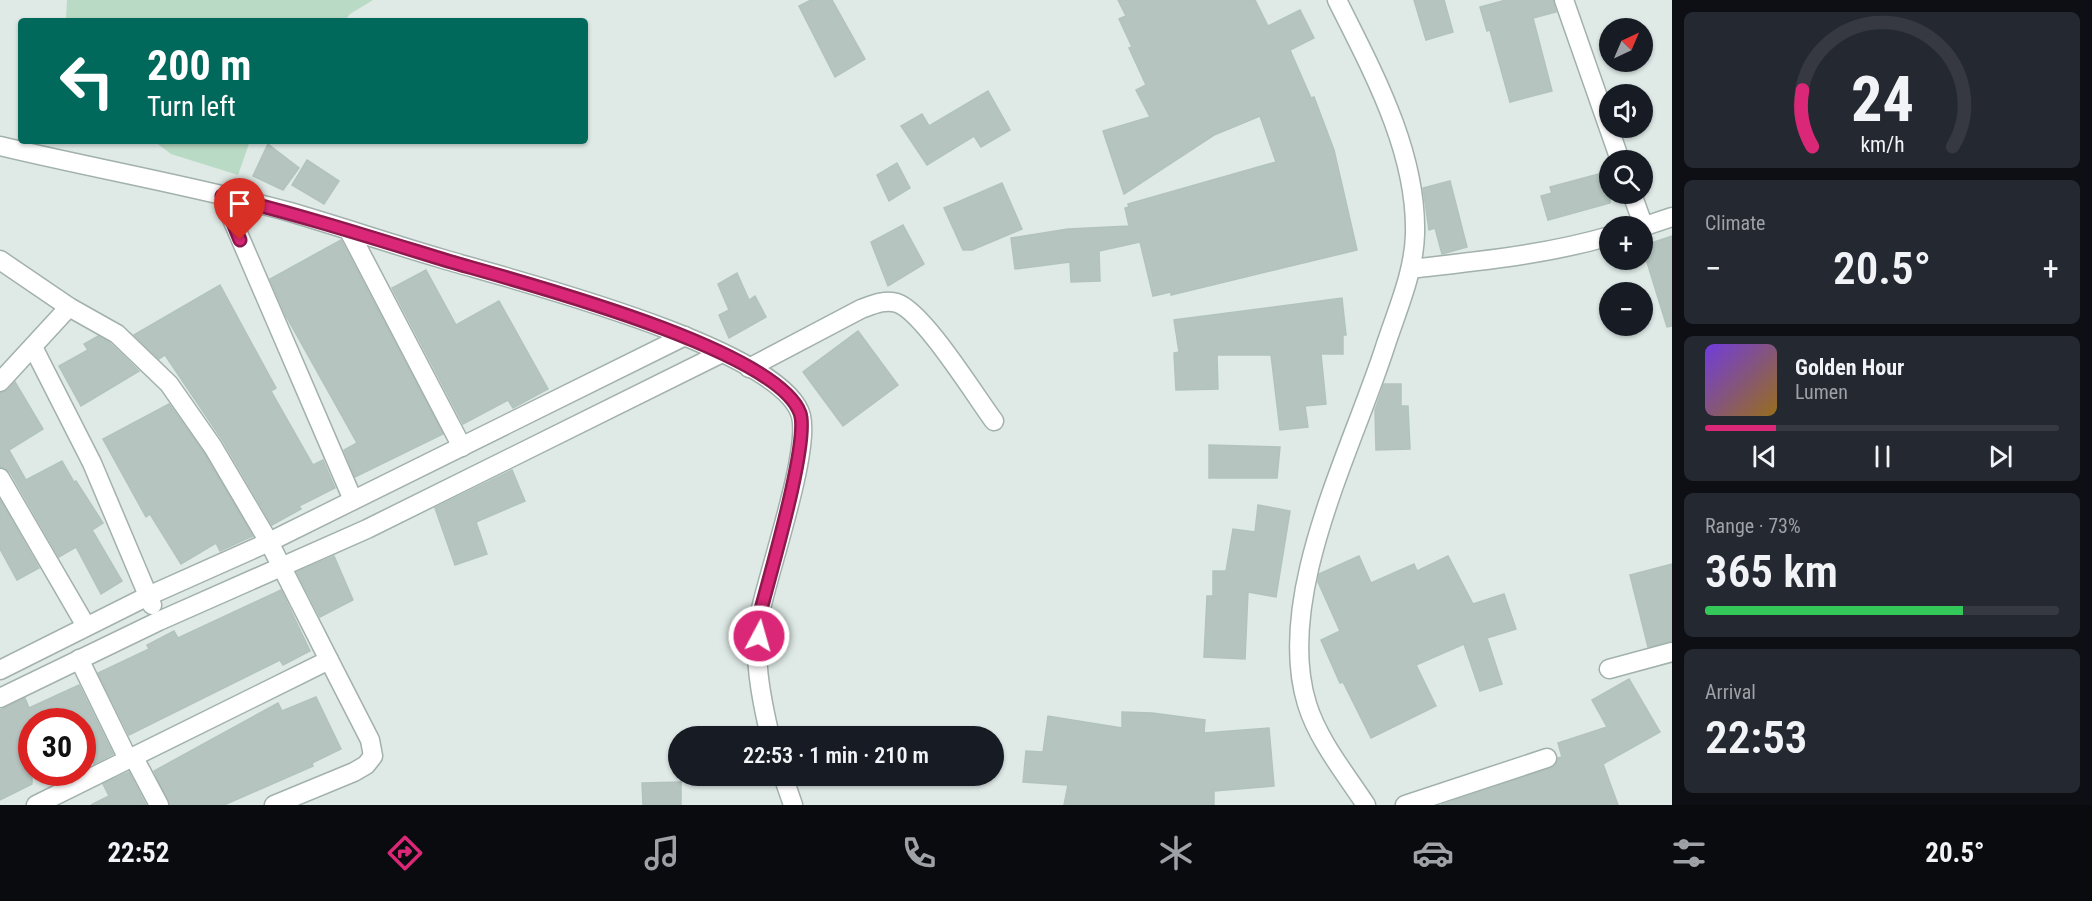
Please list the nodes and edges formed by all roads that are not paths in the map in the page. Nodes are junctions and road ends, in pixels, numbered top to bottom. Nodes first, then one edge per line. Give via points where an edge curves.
1 (1337, 0) edge
2 (1564, 0) edge
3 (0, 146) edge
4 (1616, 150) edge
5 (222, 196) junction
6 (1672, 217) edge
7 (1653, 224) edge
8 (349, 231) junction
9 (1599, 239) edge
10 (0, 260) edge
11 (1411, 269) junction
12 (69, 307) junction
13 (685, 336) junction
14 (33, 347) junction
15 (722, 353) junction
16 (749, 368) junction
17 (0, 382) edge
18 (994, 422) dead end
19 (462, 447) junction
20 (0, 478) edge
21 (353, 500) junction
22 (269, 542) junction
23 (282, 567) junction
24 (148, 596) junction
25 (159, 621) junction
26 (86, 626) junction
27 (1672, 652) edge
28 (79, 659) junction
29 (328, 660) junction
30 (1609, 669) dead end
31 (0, 670) edge
32 (0, 698) edge
33 (768, 726) edge
34 (130, 758) junction
35 (1547, 758) dead end
36 (787, 786) edge
37 (36, 805) edge
38 (159, 805) edge
39 (274, 805) edge
40 (794, 805) edge
41 (1366, 805) edge
42 (1405, 805) edge

1 - 11 street via 1386,102 1404,156 1414,205
2 - 4 street
3 - 5 street
5 - 8 street
5 - 21 street
6 - 7 street
8 - 13 street via 593,304
8 - 19 street
9 - 11 street via 1518,256
10 - 12 street
11 - 41 street via 1316,543 1298,637 1299,670 1307,705 1326,744
12 - 14 street
12 - 22 street via 117,334 169,384
13 - 15 street
13 - 19 street
14 - 17 street
14 - 24 street via 92,463
15 - 16 street
15 - 23 street via 367,529
16 - 18 street via 861,309 897,302 927,329
16 - 33 street via 788,395 802,419 796,470 759,617 760,694
19 - 21 street
20 - 26 street
21 - 22 street
22 - 23 street
22 - 24 street
23 - 25 street
23 - 29 street
24 - 25 street
24 - 26 street
25 - 28 street
26 - 31 street
27 - 30 street
28 - 32 street
28 - 34 street
29 - 34 street
29 - 39 street via 370,740 373,756 354,772
34 - 37 street
34 - 38 street
35 - 42 street
36 - 40 street

